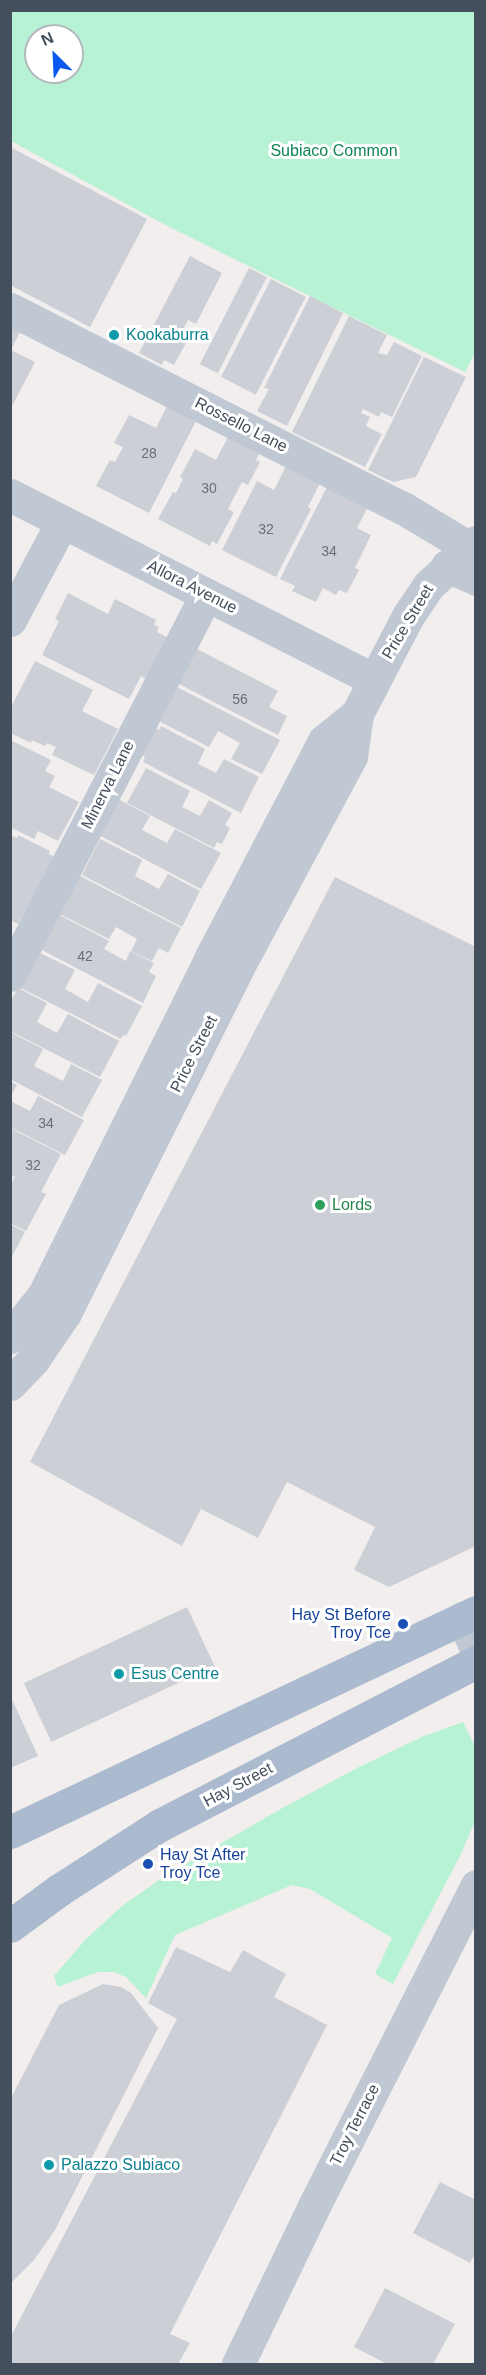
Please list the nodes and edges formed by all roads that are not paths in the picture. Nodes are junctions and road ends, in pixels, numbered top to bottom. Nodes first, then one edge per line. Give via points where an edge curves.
1 (10, 309) edge
2 (10, 495) edge
3 (62, 522) junction
4 (466, 559) edge
5 (206, 594) junction
6 (10, 620) edge
7 (374, 680) junction
8 (357, 714) junction
9 (10, 975) edge
10 (10, 1336) edge
11 (10, 1384) edge
12 (469, 1615) edge
13 (476, 1648) edge
14 (476, 1662) edge
15 (10, 1832) edge
16 (476, 1886) edge
17 (10, 1926) edge
18 (238, 2364) edge

1 - 4 street, Rossello Lane via 403,508
2 - 3 street, Allora Avenue
3 - 5 street, Allora Avenue
3 - 6 street
4 - 7 street, Price Street via 429,585
5 - 7 street, Allora Avenue
5 - 9 street, Minerva Lane
7 - 8 street, Price Street
8 - 10 street, Price Street via 324,741 211,957 43,1296
8 - 11 street, Price Street via 351,756 237,969 65,1313 33,1360
12 - 13 street
12 - 15 main road
14 - 17 main road, Hay Street via 160,1825
16 - 18 street, Troy Terrace

